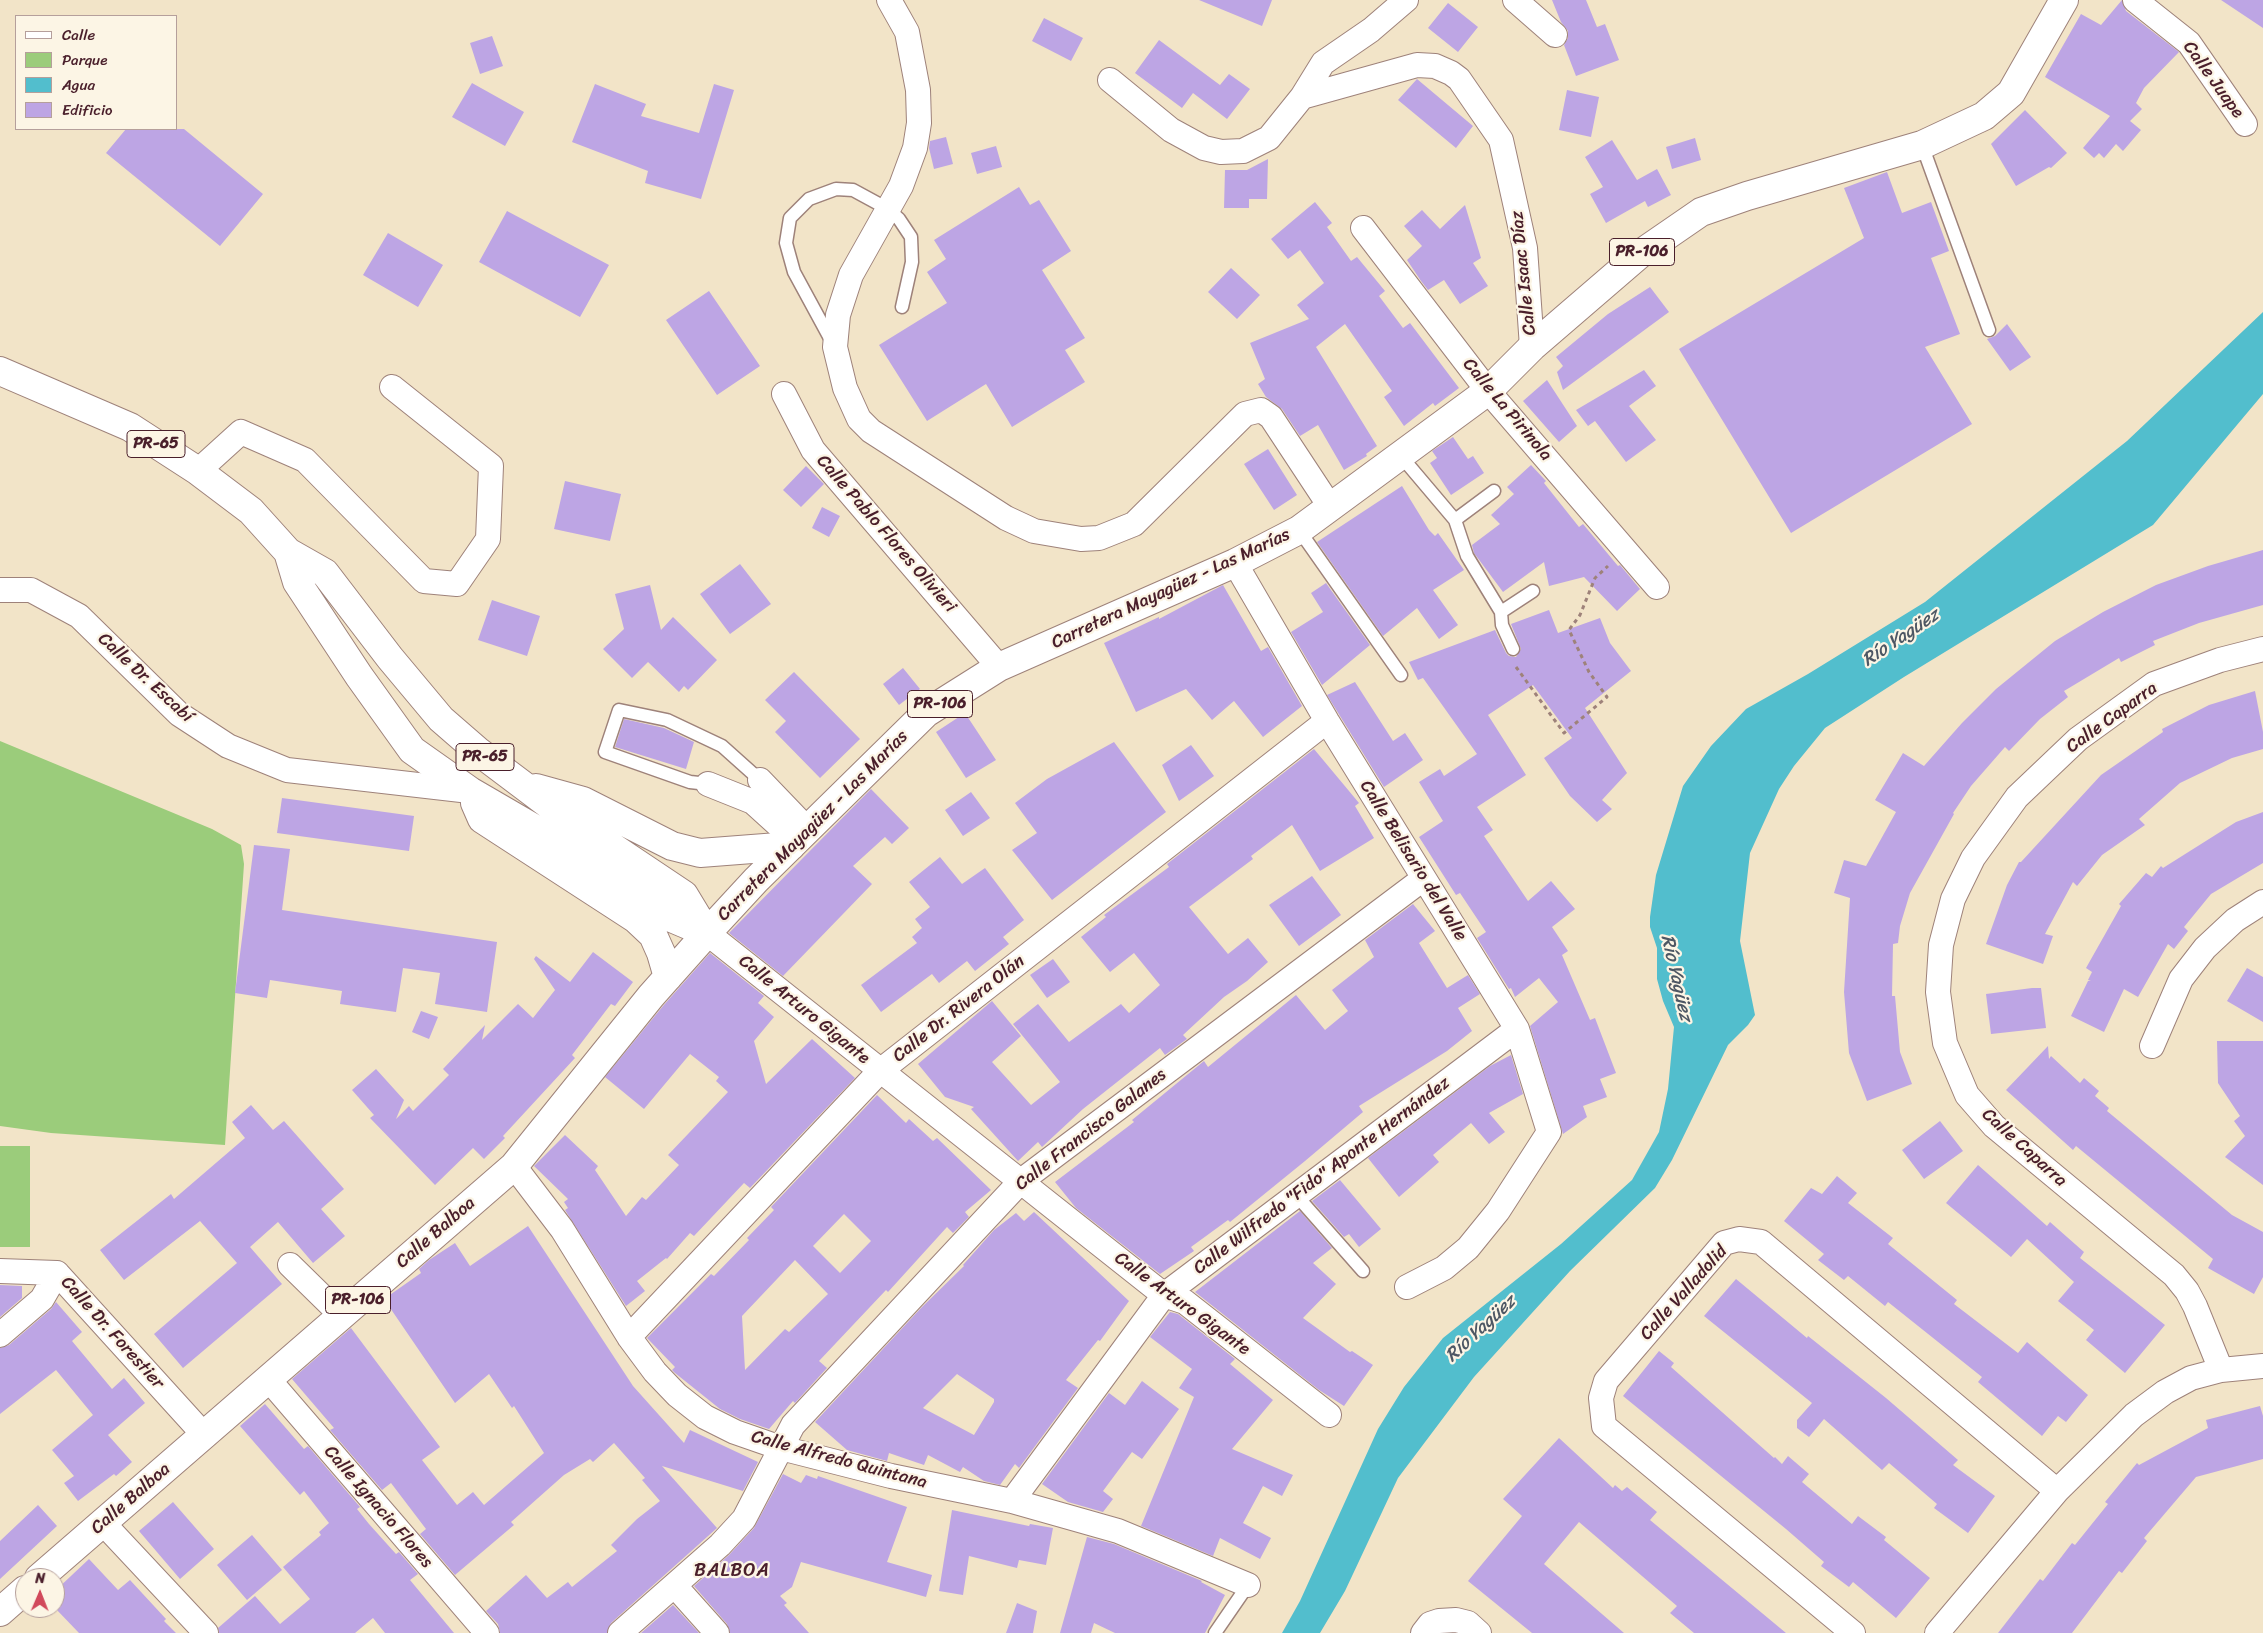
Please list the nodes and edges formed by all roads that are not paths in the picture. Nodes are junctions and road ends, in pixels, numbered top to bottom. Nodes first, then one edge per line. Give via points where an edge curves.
1 (889, 0) edge
2 (1406, 0) edge
3 (1515, 0) edge
4 (2064, 0) edge
5 (2135, 0) edge
6 (1555, 35) dead end
7 (1110, 80) dead end
8 (1302, 98) junction
9 (2245, 124) dead end
10 (1922, 145) junction
11 (888, 209) junction
12 (1363, 228) dead end
13 (902, 307) dead end
14 (1989, 330) dead end
15 (835, 347) junction
16 (1532, 347) junction
17 (0, 370) edge
18 (392, 387) dead end
19 (1488, 391) junction
20 (784, 394) dead end
21 (1400, 455) junction
22 (198, 470) junction
23 (1494, 491) dead end
24 (1331, 508) junction
25 (1455, 520) junction
26 (1299, 530) junction
27 (288, 552) junction
28 (1235, 563) junction
29 (1657, 587) dead end
30 (0, 590) edge
31 (1533, 590) dead end
32 (1501, 612) junction
33 (1513, 648) road end
34 (2263, 650) edge
35 (999, 667) junction
36 (1401, 675) dead end
37 (1327, 721) junction
38 (760, 780) joint
39 (520, 783) junction
40 (708, 784) joint
41 (470, 790) junction
42 (798, 839) junction
43 (1423, 879) junction
44 (2263, 902) edge
45 (707, 932) junction
46 (668, 977) junction
47 (1517, 1029) junction
48 (2152, 1046) dead end
49 (880, 1071) junction
50 (514, 1166) junction
51 (1021, 1181) junction
52 (1296, 1195) junction
53 (290, 1265) dead end
54 (0, 1271) edge
55 (1363, 1271) dead end
56 (58, 1273) junction
57 (1407, 1287) dead end
58 (1164, 1295) junction
59 (341, 1315) junction
60 (0, 1335) edge
61 (629, 1337) junction
62 (2263, 1366) edge
63 (2221, 1370) junction
64 (269, 1380) junction
65 (1329, 1415) dead end
66 (205, 1436) junction
67 (781, 1448) junction
68 (2057, 1491) junction
69 (1012, 1501) junction
70 (103, 1522) junction
71 (50, 1568) edge
72 (1248, 1585) joint
73 (675, 1586) junction
74 (15, 1599) edge
75 (0, 1612) edge
76 (206, 1633) edge
77 (487, 1633) edge
78 (620, 1633) edge
79 (717, 1633) edge
80 (1215, 1633) edge
81 (1423, 1633) edge
82 (1479, 1633) edge
83 (1853, 1633) edge
84 (1937, 1633) edge

1 - 11 street via 907,32 918,90 919,123 912,156
2 - 8 street via 1324,64
3 - 6 street
4 - 10 main road, Carretera Mayagüez - Las Marías / PR-106 via 2011,93 1984,116
5 - 9 street, Calle Juape via 2189,43
7 - 8 street via 1171,130 1204,148 1221,152 1243,151 1269,138
8 - 16 street, Calle Isaac Díaz via 1417,65 1435,66 1459,79 1501,140 1525,248
10 - 14 lane
10 - 16 main road, Carretera Mayagüez - Las Marías / PR-106 via 1701,212 1640,254
11 - 13 lane via 911,237 912,262
11 - 15 street via 851,275 838,315
11 - 15 lane via 853,190 836,189 809,199 790,218 786,243 794,272
12 - 19 street, Calle La Pirinola
15 - 24 street via 845,388 859,419 871,431 1006,518 1034,531 1081,539 1099,538 1134,524 1245,414 1261,410 1271,417
16 - 19 main road, Carretera Mayagüez - Las Marías / PR-106
17 - 22 main road, PR-65 via 130,427
18 - 22 street via 491,466 488,539 458,584 424,581 305,460 287,452 241,432
19 - 21 main road, Carretera Mayagüez - Las Marías / PR-106
19 - 29 street, Calle La Pirinola
20 - 35 street, Calle Pablo Flores Olivieri via 813,450
21 - 24 main road, Carretera Mayagüez - Las Marías / PR-106
21 - 25 lane
22 - 27 main road, PR-65 via 251,511
23 - 25 lane
24 - 26 main road, Carretera Mayagüez - Las Marías / PR-106
25 - 32 lane via 1467,556
26 - 28 main road, Carretera Mayagüez - Las Marías / PR-106
26 - 36 lane
27 - 39 main road, PR-65 via 325,574 441,719
27 - 41 main road, PR-65 via 297,582 412,750
28 - 35 main road, Carretera Mayagüez - Las Marías / PR-106
28 - 37 street, Calle Belisario del Valle
30 - 41 street, Calle Dr. Escabí via 31,590 79,616 179,714 228,746 287,770
31 - 32 lane
32 - 33 lane via 1502,625
34 - 63 street, Calle Caparra via 2220,660 2154,684 2078,739 2017,797 1973,858 1953,899 1941,945 1938,992 1945,1043 1967,1095 1994,1126 2174,1275 2195,1306
35 - 42 main road, Carretera Mayagüez - Las Marías / PR-106 via 926,713
37 - 43 street, Calle Belisario del Valle
37 - 49 street, Calle Dr. Rivera Olán
38 - 40 lane via 722,746 667,720 620,710 605,752 690,782
38 - 42 street
39 - 42 main road via 583,800 672,846 700,853
39 - 45 main road, PR-65 via 684,895
40 - 42 street via 753,802
41 - 45 main road, PR-65 via 544,834 667,916
41 - 46 main road via 482,819 636,919 653,935
42 - 45 main road, Carretera Mayagüez - Las Marías / PR-106
43 - 47 street, Calle Belisario del Valle
43 - 51 street, Calle Francisco Galanes
44 - 48 street via 2234,920 2205,948 2181,980
45 - 46 main road, Calle Balboa / PR-106
45 - 49 street, Calle Arturo Gigante
46 - 50 main road, Calle Balboa / PR-106
47 - 52 street, Calle Wilfredo "Fido" Aponte Hernández
47 - 57 street, Calle Belisario del Valle via 1549,1132 1498,1211 1468,1248 1444,1268
49 - 51 street, Calle Arturo Gigante
49 - 61 street, Calle Dr. Rivera Olán
50 - 59 main road, Calle Balboa / PR-106
50 - 61 street, Calle Alfredo Quintana via 562,1229
51 - 58 street, Calle Arturo Gigante
51 - 67 street, Calle Francisco Galanes via 793,1425
52 - 55 lane
52 - 58 street, Calle Wilfredo "Fido" Aponte Hernández
53 - 59 street
54 - 56 street, Calle Dr. Forestier
56 - 60 street via 42,1298
56 - 66 street, Calle Dr. Forestier
58 - 65 street, Calle Arturo Gigante via 1185,1302
58 - 69 street, Calle Wilfredo "Fido" Aponte Hernández
59 - 64 main road, Calle Balboa / PR-106
61 - 67 street, Calle Alfredo Quintana via 654,1372 705,1417 735,1432
62 - 63 street
63 - 68 street via 2191,1378 2165,1392 2134,1415
64 - 66 main road, Calle Balboa / PR-106
64 - 77 street, Calle Ignacio Flores
66 - 70 main road, Calle Balboa / PR-106
67 - 69 street, Calle Alfredo Quintana via 891,1476
67 - 73 street, Calle Francisco Galanes via 744,1519
68 - 83 street, Calle Valladolid via 1761,1242 1739,1239 1724,1243 1606,1381 1602,1398 1604,1426
68 - 84 street
69 - 72 street, Calle Alfredo Quintana via 1118,1531
70 - 71 main road, Calle Balboa / PR-106
70 - 76 street
72 - 80 lane
73 - 78 street, Calle Francisco Galanes
73 - 79 street
74 - 75 main road
81 - 82 street via 1430,1624 1456,1620

